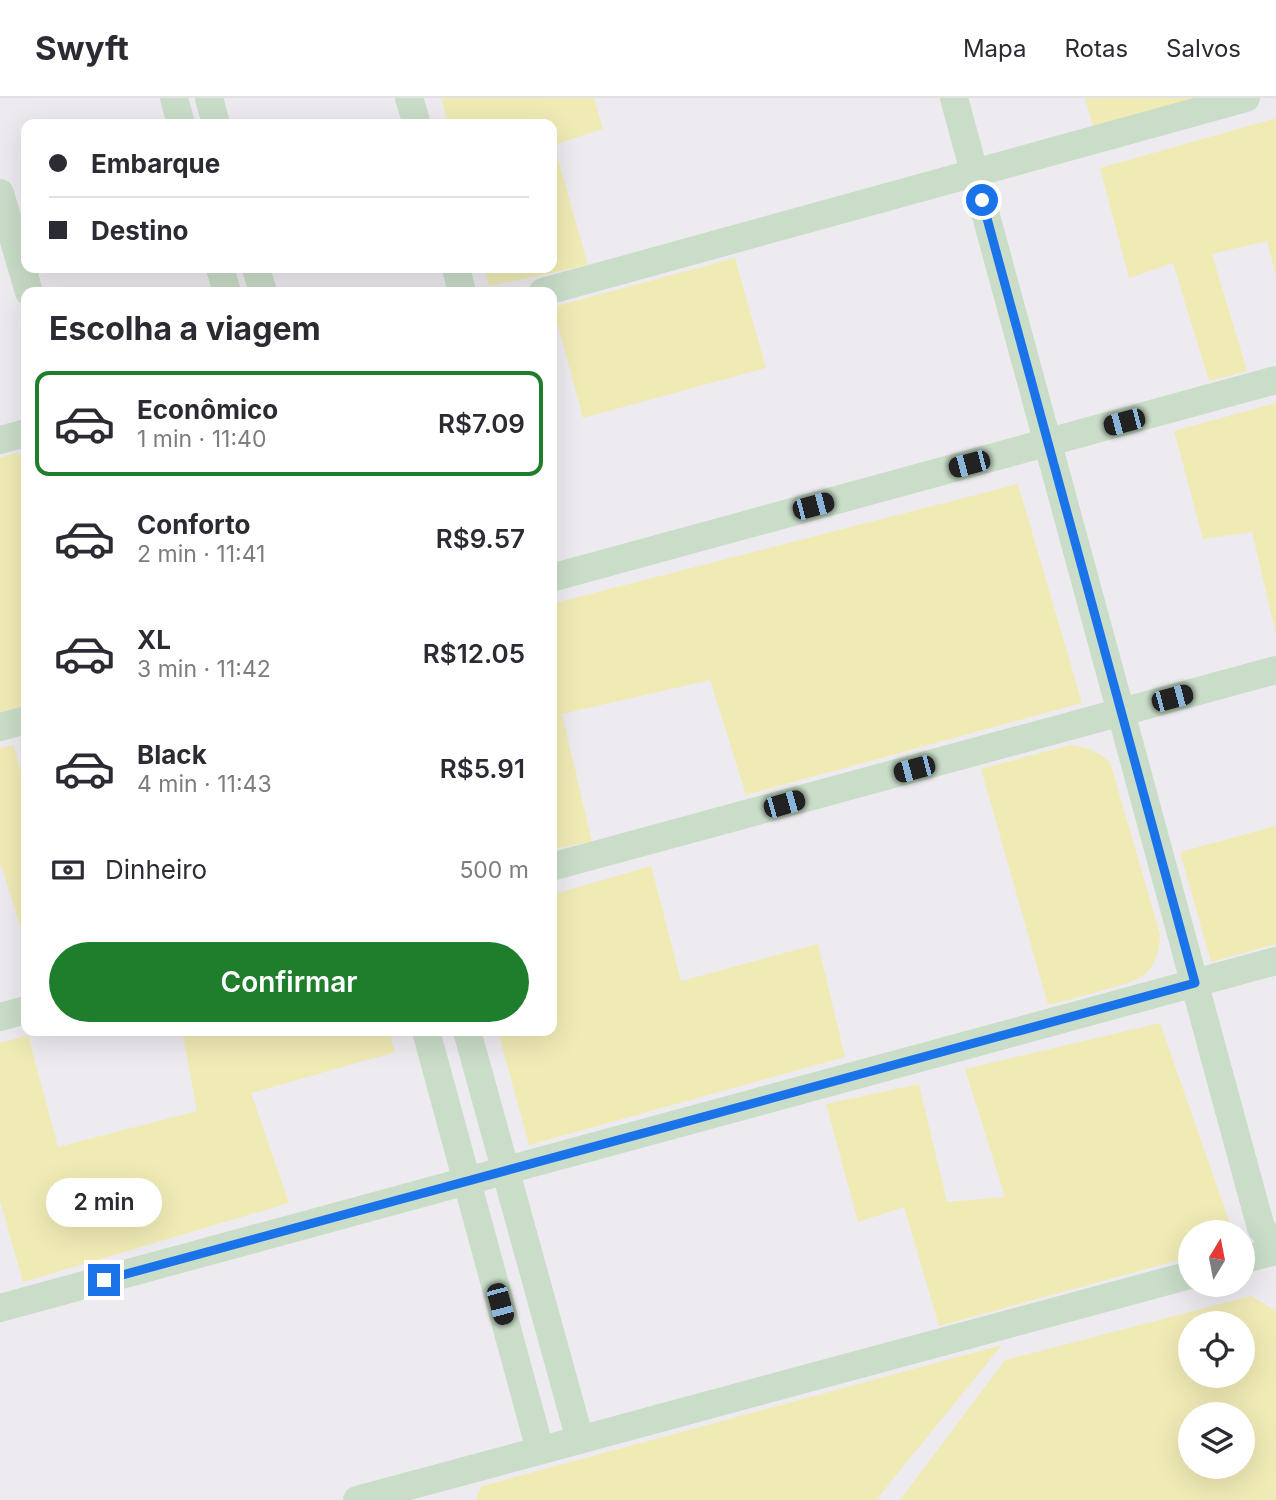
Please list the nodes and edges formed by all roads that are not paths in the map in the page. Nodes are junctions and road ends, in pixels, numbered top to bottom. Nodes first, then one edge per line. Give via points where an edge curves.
1 (174, 98) edge
2 (209, 98) edge
3 (409, 98) edge
4 (954, 98) edge
5 (1247, 98) edge
6 (180, 119) edge
7 (215, 119) edge
8 (415, 119) edge
9 (974, 173) junction
10 (0, 193) edge
11 (21, 265) edge
12 (557, 288) edge
13 (1276, 380) edge
14 (21, 434) edge
15 (0, 440) edge
16 (1048, 442) junction
17 (557, 576) edge
18 (1276, 670) edge
19 (1121, 712) junction
20 (21, 721) edge
21 (0, 727) edge
22 (557, 865) edge
23 (1276, 961) edge
24 (1195, 983) junction
25 (21, 1011) edge
26 (0, 1017) edge
27 (427, 1036) edge
28 (468, 1036) edge
29 (506, 1171) junction
30 (467, 1181) junction
31 (1276, 1249) edge
32 (1255, 1256) edge
33 (1178, 1278) edge
34 (0, 1308) edge
35 (580, 1440) junction
36 (540, 1450) junction
37 (357, 1500) edge

1 - 6 street
2 - 7 street
3 - 8 street
4 - 9 street
5 - 9 street
9 - 12 street
9 - 16 street
10 - 11 street
13 - 16 street
14 - 15 street
16 - 17 street
16 - 19 street
18 - 19 street
19 - 22 street
19 - 24 street
20 - 21 street
23 - 24 street
24 - 29 street
24 - 31 street via 1261,1228
25 - 26 street
27 - 30 street
28 - 29 street
29 - 30 street
29 - 35 street
30 - 34 street
30 - 36 street
31 - 32 street
33 - 35 street
35 - 36 street
36 - 37 street

